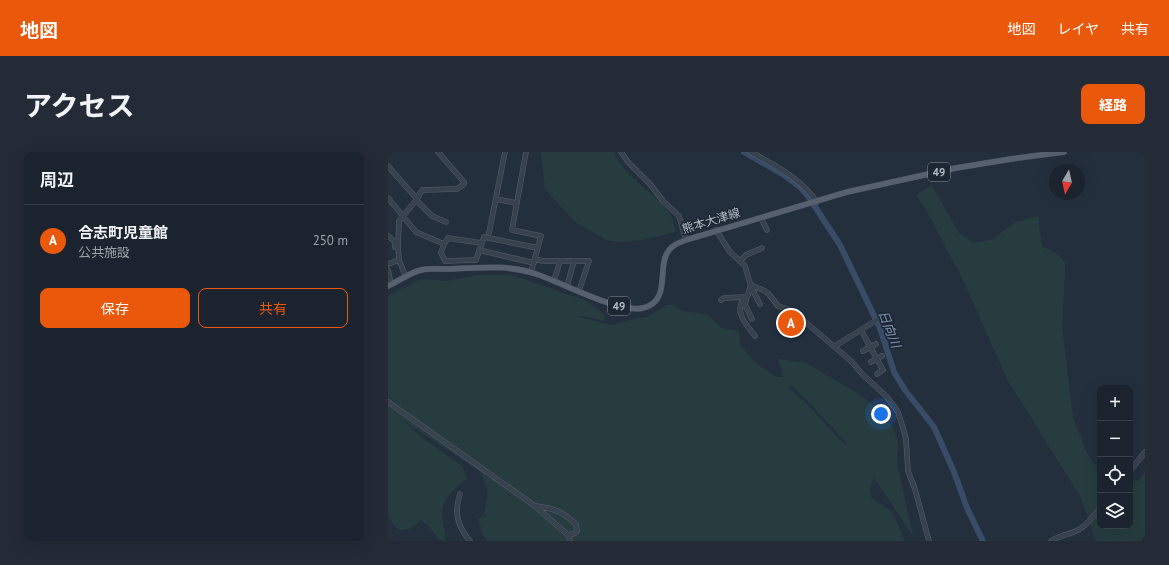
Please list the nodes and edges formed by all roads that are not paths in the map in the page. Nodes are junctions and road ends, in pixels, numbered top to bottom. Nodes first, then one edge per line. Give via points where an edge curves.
1 (446, 152) edge
2 (505, 152) edge
3 (526, 152) edge
4 (621, 152) edge
5 (752, 152) edge
6 (1064, 152) edge
7 (440, 154) edge
8 (388, 166) edge
9 (388, 198) edge
10 (417, 200) junction
11 (496, 200) junction
12 (816, 202) junction
13 (516, 203) junction
14 (403, 215) junction
15 (761, 218) junction
16 (446, 222) dead end
17 (716, 230) junction
18 (767, 230) dead end
19 (488, 233) dead end
20 (388, 236) edge
21 (686, 240) junction
22 (481, 243) junction
23 (444, 244) junction
24 (538, 248) junction
25 (762, 248) dead end
26 (479, 250) junction
27 (399, 258) junction
28 (535, 261) junction
29 (560, 261) junction
30 (574, 261) junction
31 (740, 261) junction
32 (388, 264) edge
33 (388, 270) edge
34 (531, 272) junction
35 (406, 277) junction
36 (554, 281) junction
37 (389, 283) edge
38 (567, 286) junction
39 (751, 286) junction
40 (580, 291) junction
41 (746, 297) junction
42 (721, 300) dead end
43 (760, 304) dead end
44 (880, 318) dead end
45 (752, 319) dead end
46 (861, 330) junction
47 (755, 336) dead end
48 (876, 344) dead end
49 (834, 346) junction
50 (870, 347) junction
51 (863, 351) dead end
52 (882, 356) dead end
53 (876, 359) junction
54 (871, 362) dead end
55 (877, 374) dead end
56 (388, 402) edge
57 (1145, 452) edge
58 (1133, 468) edge
59 (460, 494) dead end
60 (534, 506) junction
61 (1097, 512) edge
62 (568, 535) junction
63 (470, 541) edge
64 (570, 541) edge
65 (929, 541) edge
66 (1051, 541) edge

1 - 7 street
2 - 11 street
3 - 13 street
4 - 21 street via 662,201 679,216
5 - 12 street via 794,178 810,192
6 - 12 main road, 熊本大津線 / 49 via 950,169 847,192
7 - 10 street via 464,184 457,188 422,190
8 - 10 street
9 - 14 street
10 - 14 street
10 - 16 street via 432,216
11 - 13 street
11 - 19 street
12 - 15 main road, 熊本大津線 / 49
13 - 24 street via 512,230 541,236
14 - 23 street via 416,232
14 - 27 street via 398,225
15 - 17 main road, 熊本大津線 / 49
15 - 18 street
17 - 21 main road, 熊本大津線 / 49
17 - 31 street via 725,247
20 - 27 street via 395,242
21 - 40 main road, 熊本大津線 / 49 via 674,245 667,252 661,291 649,306 635,309 615,305
22 - 23 street via 448,238
22 - 24 street via 484,237
22 - 26 street
23 - 26 street via 441,253 445,261 476,260
24 - 28 street
25 - 31 street via 746,255
26 - 28 street
27 - 32 street
27 - 35 street
28 - 29 street
28 - 34 street
29 - 30 street
29 - 36 street
30 - 38 street
30 - 40 street via 589,261
31 - 39 street via 745,266
33 - 37 street
34 - 35 main road, 熊本大津線 / 49 via 504,268 426,269
34 - 36 main road, 熊本大津線 / 49
35 - 37 main road, 熊本大津線 / 49
36 - 38 main road, 熊本大津線 / 49
38 - 40 main road, 熊本大津線 / 49
39 - 41 street
39 - 43 street
39 - 49 street via 768,293 778,306 796,314
41 - 42 street
41 - 45 street via 745,305
41 - 47 street via 740,304 740,312 745,324
44 - 46 street
46 - 49 street
46 - 50 street
48 - 50 street
49 - 65 street via 886,396 898,412 906,439 908,471
50 - 51 street
50 - 53 street
52 - 53 street
53 - 54 street
53 - 55 street via 883,370
56 - 60 street
57 - 58 street
59 - 63 street via 456,513 460,527
60 - 62 street
60 - 62 street via 562,513 576,524 576,531
61 - 66 street via 1082,527
62 - 64 street

